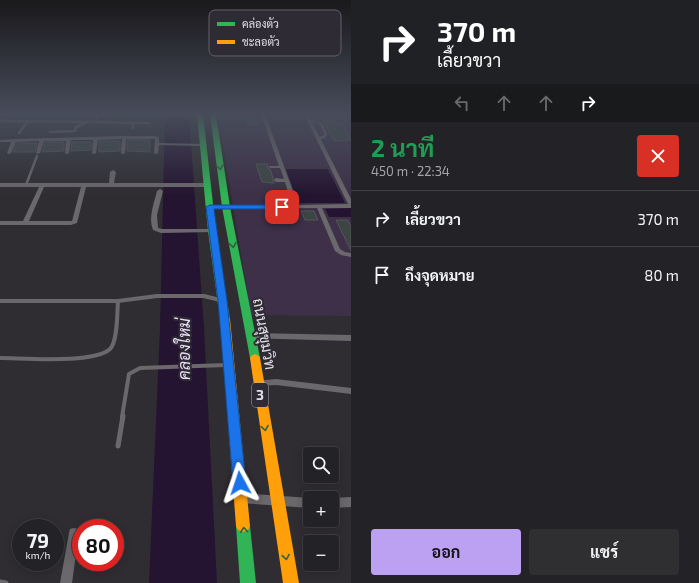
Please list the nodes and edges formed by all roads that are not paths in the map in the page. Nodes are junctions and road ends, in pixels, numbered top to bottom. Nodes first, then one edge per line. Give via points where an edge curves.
1 (14, 141) edge
2 (42, 141) edge
3 (69, 141) edge
4 (96, 141) edge
5 (124, 141) edge
6 (202, 141) edge
7 (217, 141) edge
8 (271, 141) edge
9 (320, 141) edge
10 (156, 144) joint
11 (203, 146) junction
12 (156, 152) dead end
13 (9, 153) dead end
14 (67, 153) dead end
15 (94, 153) dead end
16 (123, 153) dead end
17 (38, 155) joint
18 (270, 167) dead end
19 (282, 167) junction
20 (113, 172) dead end
21 (276, 180) dead end
22 (287, 180) junction
23 (207, 183) junction
24 (26, 184) junction
25 (0, 185) edge
26 (42, 185) junction
27 (84, 185) junction
28 (111, 185) junction
29 (160, 191) dead end
30 (351, 205) edge
31 (319, 206) junction
32 (210, 207) junction
33 (226, 207) junction
34 (296, 207) junction
35 (0, 223) edge
36 (25, 223) junction
37 (212, 231) junction
38 (351, 255) edge
39 (0, 301) edge
40 (118, 301) junction
41 (223, 301) junction
42 (251, 336) junction
43 (351, 338) edge
44 (0, 358) edge
45 (229, 365) junction
46 (258, 383) junction
47 (351, 391) edge
48 (118, 446) dead end
49 (241, 498) junction
50 (277, 501) junction
51 (303, 503) edge
52 (339, 503) edge
53 (350, 504) edge
54 (72, 546) edge
55 (0, 582) edge
56 (6, 583) edge
57 (66, 583) edge
58 (248, 583) edge
59 (291, 583) edge

1 - 13 street
2 - 17 street
3 - 14 street
4 - 15 street
5 - 16 street
6 - 11 highway, 3
7 -> 33 highway, ถนนสุขุมวิท / 3
8 - 19 street
9 - 30 street
10 - 11 street
10 - 12 street
11 - 23 highway, 3
17 - 24 lane
18 - 19 street
19 - 22 street
20 - 28 street
21 - 22 street
22 - 34 street
23 - 28 street
23 - 32 highway, 3
24 - 25 street
24 - 26 street
26 - 27 street
26 - 36 street
27 - 28 street
27 - 36 street via 75,222
29 - 37 street via 155,210 155,229
30 - 31 street
31 - 34 street
31 - 38 street via 337,250
32 - 33 highway
32 - 37 highway, 3
33 - 34 street
33 -> 42 highway, ถนนสุขุมวิท / 3
35 - 36 street
37 - 41 highway, 3
39 - 40 lane
40 - 41 lane via 156,296 204,296
40 - 44 lane via 114,342 110,350 100,355 84,358
41 - 45 highway, 3
42 - 43 street
42 - 46 highway, ถนนสุขุมวิท / 3
45 - 48 lane via 154,367 136,369 129,374
45 - 49 highway, 3
46 - 47 street via 276,382
46 -> 50 highway, ถนนสุขุมวิท / 3
49 - 50 street
58 -> 49 highway, 3
50 - 51 street
50 -> 59 highway, ถนนสุขุมวิท / 3
52 - 53 street
54 - 57 street
55 - 56 lane

